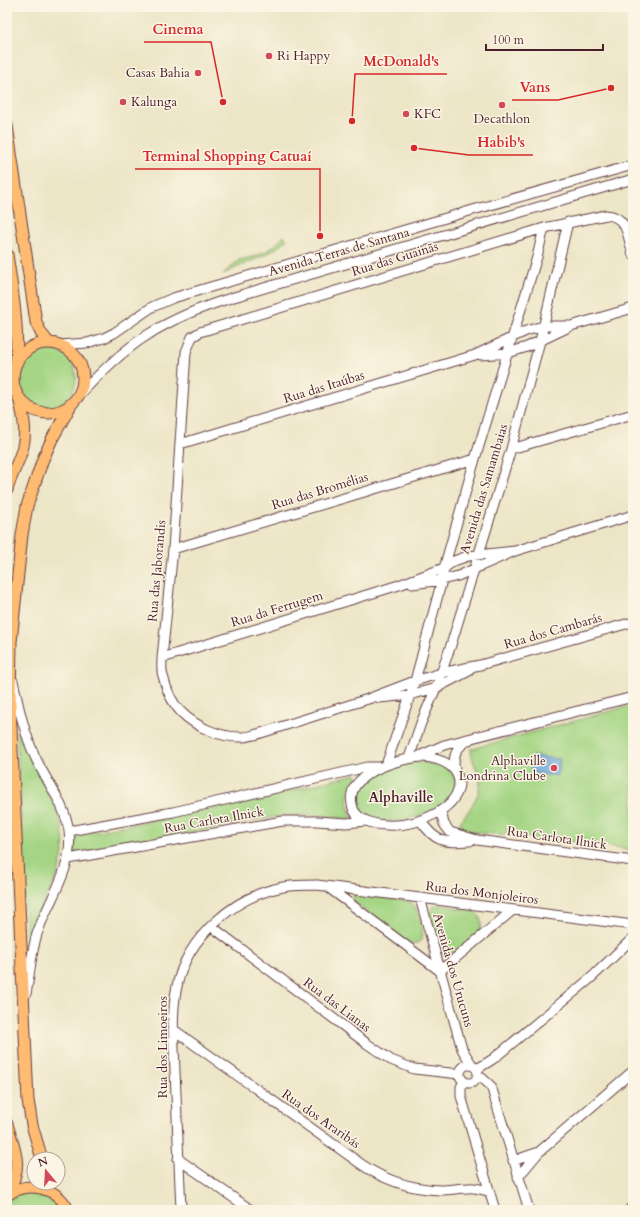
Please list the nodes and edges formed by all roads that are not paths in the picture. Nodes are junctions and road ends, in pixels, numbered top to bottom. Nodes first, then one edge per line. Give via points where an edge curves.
1 (7, 126) edge
2 (632, 168) edge
3 (633, 179) edge
4 (568, 222) junction
5 (544, 228) junction
6 (7, 254) edge
7 (633, 255) edge
8 (10, 294) edge
9 (633, 308) edge
10 (543, 326) junction
11 (571, 326) junction
12 (512, 337) junction
13 (540, 341) junction
14 (54, 344) junction
15 (188, 345) joint
16 (508, 353) junction
17 (476, 355) junction
18 (15, 365) junction
19 (18, 396) junction
20 (74, 400) junction
21 (633, 414) edge
22 (180, 444) junction
23 (510, 449) junction
24 (475, 459) junction
25 (7, 490) edge
26 (633, 515) edge
27 (173, 549) junction
28 (515, 551) junction
29 (478, 555) junction
30 (444, 568) junction
31 (474, 568) junction
32 (442, 580) junction
33 (399, 585) junction
34 (11, 603) edge
35 (633, 622) edge
36 (162, 658) junction
37 (480, 665) junction
38 (10, 666) junction
39 (441, 673) junction
40 (415, 681) junction
41 (436, 688) junction
42 (410, 695) junction
43 (633, 697) edge
44 (368, 699) junction
45 (258, 734) joint
46 (475, 738) junction
47 (413, 758) junction
48 (383, 766) junction
49 (455, 770) junction
50 (441, 811) junction
51 (420, 820) junction
52 (366, 821) junction
53 (69, 831) junction
54 (477, 840) junction
55 (68, 859) junction
56 (633, 861) edge
57 (328, 887) junction
58 (420, 898) junction
59 (513, 910) junction
60 (633, 925) edge
61 (211, 926) junction
62 (633, 938) edge
63 (440, 971) junction
64 (23, 1005) junction
65 (174, 1030) junction
66 (462, 1049) junction
67 (475, 1070) junction
68 (633, 1071) edge
69 (462, 1074) junction
70 (7, 1124) edge
71 (40, 1151) edge
72 (539, 1152) junction
73 (178, 1159) junction
74 (513, 1160) junction
75 (485, 1177) junction
76 (518, 1177) junction
77 (469, 1188) junction
78 (58, 1191) edge
79 (490, 1191) junction
80 (7, 1194) edge
81 (67, 1207) edge
82 (633, 1207) edge
83 (181, 1210) edge
84 (251, 1210) edge
85 (495, 1210) edge
86 (529, 1210) edge
87 (629, 1210) edge

1 - 14 main road via 36,322 40,333
2 - 14 street, Avenida Terras de Santana via 473,210 173,298 152,307 104,338 87,343
3 - 20 street, Avenida Terras de Santana via 196,309 160,326 132,345 108,365
4 - 5 street, Rua das Guainãs
4 - 7 street, Rua das Guainãs via 606,214 616,217 624,223
4 - 10 street, Avenida das Samambaias
5 - 12 street, Avenida das Samambaias
5 - 15 street, Rua das Guainãs via 200,332 192,337
6 - 8 main road
8 - 18 main road via 17,339
9 - 11 street, Rua das Itaúbas
10 - 11 street, Rua das Itaúbas
10 - 12 street, Rua das Itaúbas
10 - 13 street, Avenida das Samambaias
11 - 13 street, Rua das Itaúbas
12 - 16 street, Avenida das Samambaias
12 - 17 street, Rua das Itaúbas
13 - 16 street, Rua das Itaúbas
13 - 23 street, Avenida das Samambaias
14 - 18 main road via 40,344 28,350
14 - 20 main road via 66,348 76,356 82,368 82,386
15 - 22 street, Rua das Jaborandis
16 - 17 street, Rua das Itaúbas
16 - 24 street, Avenida das Samambaias
17 - 22 street, Rua das Itaúbas
18 - 19 main road via 13,384
19 - 20 main road via 31,408 50,413 62,410
19 - 25 main road via 24,418 25,437
20 - 34 main road via 52,439 32,486
21 - 23 street
22 - 27 street, Rua das Jaborandis
23 - 29 street, Avenida das Samambaias
24 - 27 street, Rua das Bromélias
24 - 30 street, Avenida das Samambaias
26 - 28 street, Rua da Ferrugem
27 - 36 street, Rua das Jaborandis
28 - 29 street, Rua da Ferrugem
28 - 31 street, Rua da Ferrugem
29 - 30 street, Rua da Ferrugem via 454,561
29 - 31 street, Avenida das Samambaias
30 - 32 street, Avenida das Samambaias
30 - 33 street, Rua da Ferrugem
31 - 32 street, Rua da Ferrugem
31 - 39 street, Avenida das Samambaias
32 - 33 street, Rua da Ferrugem
32 - 40 street, Avenida das Samambaias
33 - 36 street, Rua da Ferrugem
34 - 38 main road
35 - 37 street, Rua dos Cambarás
36 - 45 street, Rua das Jaborandis via 162,675 170,697 180,712 211,731 244,737
37 - 39 street, Rua dos Cambarás
37 - 41 street, Rua dos Cambarás
38 - 53 street via 26,735 37,762 59,799
38 - 64 main road
39 - 40 street, Rua dos Cambarás
39 - 41 street, Avenida das Samambaias
40 - 42 street, Avenida das Samambaias
40 - 44 street, Rua dos Cambarás
41 - 42 street, Rua dos Cambarás
41 - 47 street, Avenida das Samambaias via 421,723
42 - 44 street, Rua dos Cambarás
42 - 48 street, Avenida das Samambaias
43 - 46 street
44 - 45 street, Rua dos Cambarás
46 - 47 street via 444,745
46 - 49 street via 457,749 453,758
47 - 48 street
47 - 49 street via 438,759
48 - 52 street via 363,778 352,795 354,811
48 - 53 street via 367,767 173,812
49 - 50 street via 459,780 458,791
50 - 51 street
50 - 54 street, Rua Carlota Ilnick via 444,824 450,832
51 - 52 street, Rua Carlota Ilnick via 404,824 377,824
51 - 54 street, Rua Carlota Ilnick via 428,832 444,841
52 - 55 street, Rua Carlota Ilnick via 283,821
53 - 55 street
54 - 56 street, Rua Carlota Ilnick
55 - 64 street via 37,935
57 - 58 street, Rua dos Monjoleiros
57 - 61 street, Rua dos Limoeiros via 298,885 252,896 223,914
57 - 63 street
58 - 59 street, Rua dos Monjoleiros
58 - 63 street, Avenida dos Urucuns
59 - 60 street, Rua dos Monjoleiros
59 - 63 street
61 - 65 street, Rua dos Limoeiros via 191,951 180,977 176,994
61 - 69 street, Rua das Lianas via 383,1055 414,1069
62 - 67 street via 591,978 493,1059
63 - 66 street, Avenida dos Urucuns
64 - 71 main road via 28,1100
65 - 73 street, Rua dos Limoeiros
65 - 77 street, Rua dos Araribás via 380,1176 426,1189
66 - 67 street, Avenida dos Urucuns
66 - 69 street, Avenida dos Urucuns
67 - 69 street via 466,1065
67 - 69 street via 476,1080 470,1082
67 - 74 street, Avenida dos Urucuns via 490,1086
68 - 72 street
69 - 75 street, Avenida dos Urucuns via 461,1096
70 - 80 main road via 17,1161 15,1180
72 - 74 street
72 - 76 street
73 - 83 street, Rua dos Limoeiros
73 - 84 street
74 - 76 street, Avenida dos Urucuns
75 - 77 street, Rua dos Araribás
75 - 79 street, Avenida dos Urucuns
76 - 86 street, Avenida dos Urucuns
77 - 79 street, Rua dos Araribás
78 - 81 main road
79 - 85 street, Avenida dos Urucuns
80 - 81 main road via 24,1187 38,1187 52,1192
82 - 87 street

